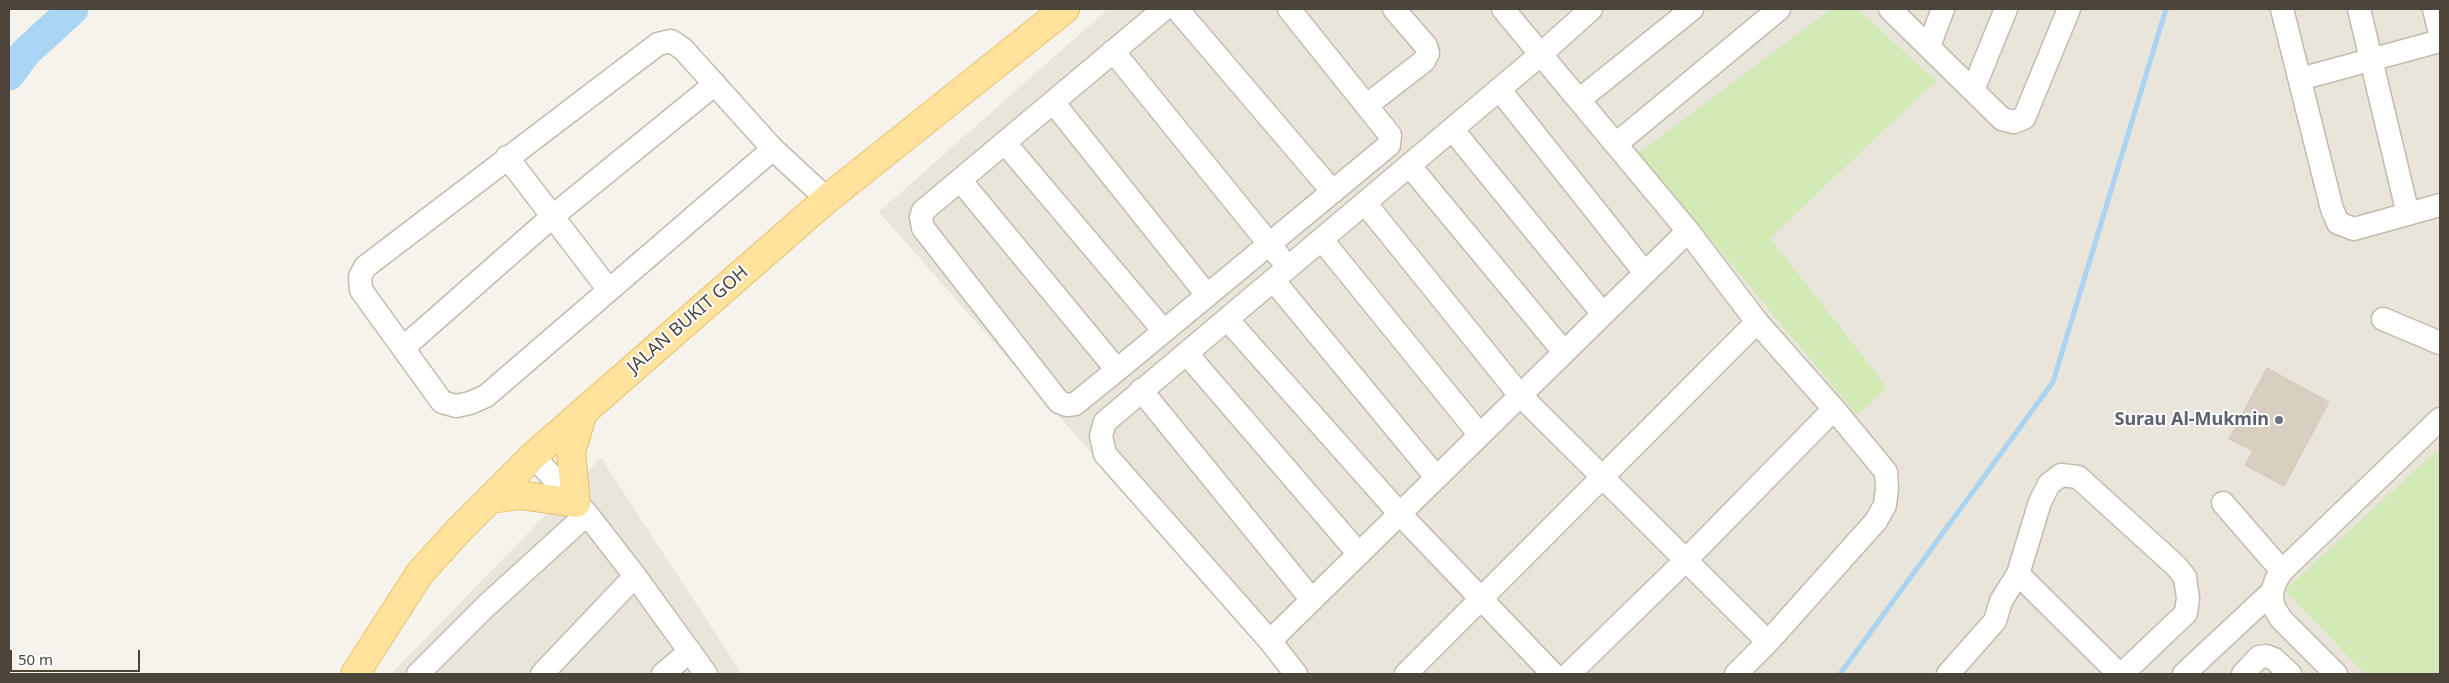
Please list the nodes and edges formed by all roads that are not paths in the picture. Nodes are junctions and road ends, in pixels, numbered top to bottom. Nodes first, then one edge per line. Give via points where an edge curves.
1 (1065, 9) edge
2 (1164, 9) edge
3 (1177, 9) edge
4 (1289, 9) edge
5 (1394, 9) edge
6 (1503, 9) edge
7 (1591, 9) edge
8 (1692, 9) edge
9 (1779, 9) edge
10 (1890, 9) edge
11 (1943, 9) edge
12 (2006, 9) edge
13 (2069, 9) edge
14 (2282, 9) edge
15 (2359, 9) edge
16 (2434, 9) edge
17 (2440, 33) edge
18 (2440, 41) edge
19 (1929, 46) junction
20 (1113, 51) junction
21 (1540, 55) junction
22 (2371, 60) junction
23 (2300, 79) junction
24 (715, 84) junction
25 (1499, 89) junction
26 (1973, 90) junction
27 (1579, 100) junction
28 (1053, 102) junction
29 (1367, 105) junction
30 (1452, 129) junction
31 (1004, 143) junction
32 (1616, 144) junction
33 (773, 149) junction
34 (508, 157) junction
35 (1408, 165) junction
36 (960, 180) junction
37 (1333, 192) junction
38 (827, 199) junction
39 (1365, 203) junction
40 (2440, 205) edge
41 (2408, 214) junction
42 (553, 216) junction
43 (1688, 231) junction
44 (1322, 240) junction
45 (1271, 244) junction
46 (1645, 273) junction
47 (1280, 275) junction
48 (609, 290) junction
49 (1206, 295) junction
50 (1603, 314) junction
51 (1227, 319) junction
52 (2383, 319) dead end
53 (1757, 322) junction
54 (1163, 330) junction
55 (2440, 343) edge
56 (403, 348) junction
57 (1564, 352) junction
58 (1187, 354) junction
59 (1117, 370) junction
60 (1140, 390) junction
61 (1520, 394) junction
62 (1834, 409) junction
63 (583, 412) junction
64 (2440, 418) edge
65 (1480, 435) junction
66 (532, 456) junction
67 (1436, 477) junction
68 (1603, 478) junction
69 (490, 499) junction
70 (2223, 503) dead end
71 (582, 508) junction
72 (1400, 514) junction
73 (1359, 554) junction
74 (1685, 561) junction
75 (2282, 572) junction
76 (2018, 574) junction
77 (635, 576) junction
78 (2272, 592) junction
79 (1480, 599) junction
80 (1312, 600) junction
81 (1270, 642) junction
82 (1768, 642) junction
83 (690, 651) junction
84 (355, 674) edge
85 (418, 674) edge
86 (542, 674) edge
87 (663, 674) edge
88 (706, 674) edge
89 (1296, 674) edge
90 (1406, 674) edge
91 (1553, 674) edge
92 (1569, 674) edge
93 (1736, 674) edge
94 (1948, 674) edge
95 (2121, 674) edge
96 (2184, 674) edge
97 (2243, 674) edge
98 (2290, 674) edge
99 (2336, 674) edge

1 - 38 main road, JALAN BUKIT GOH
2 - 20 street
3 - 37 street
4 - 29 street
5 - 29 street via 1426,46 1428,53 1424,60
6 - 21 street
7 - 21 street
8 - 27 street
9 - 32 street
10 - 19 street
11 - 19 street
12 - 26 street
13 - 26 street via 2024,118 2014,122 2002,119
14 - 23 street
15 - 22 street
16 - 17 street
18 - 22 street
19 - 26 street
20 - 28 street
20 - 45 street
21 - 25 street
21 - 27 street
22 - 23 street
22 - 41 street
23 - 41 street via 2338,223 2354,229
24 - 33 street
24 - 34 street via 672,41 658,44
24 - 42 street
25 - 30 street
25 - 46 street
27 - 32 street
28 - 31 street
28 - 49 street
29 - 37 street via 1390,134 1389,145
30 - 35 street
30 - 50 street
31 - 36 street
31 - 54 street
32 - 43 street
33 - 38 street
33 - 48 street
34 - 42 street
34 - 56 street via 365,267 360,277 361,290
35 - 39 street
35 - 57 street
36 - 59 street
36 - 59 street via 923,211 920,222 1059,402 1075,404
37 - 45 street
38 - 63 main road, JALAN BUKIT GOH
39 - 44 street
39 - 61 street
40 - 41 street
42 - 48 street
42 - 56 street
43 - 46 street
43 - 53 street
44 - 47 street
44 - 65 street
45 - 47 street
45 - 49 street
46 - 50 street
47 - 51 street
47 - 67 street
48 - 56 street via 486,396 470,403 456,406 442,402
49 - 54 street
50 - 57 street
51 - 58 street
51 - 72 street
52 - 55 street
53 - 62 street
53 - 68 street
54 - 59 street
57 - 61 street
58 - 60 street
58 - 73 street
60 - 80 street
60 - 81 street via 1105,422 1101,436 1104,454
61 - 65 street
61 - 68 street
62 - 74 street
62 - 82 street via 1886,472 1884,505 1876,521
63 - 66 main road, JALAN BUKIT GOH
63 - 71 main road via 571,452
64 - 75 street
65 - 67 street
66 - 69 main road, JALAN BUKIT GOH
66 - 71 street
67 - 72 street
68 - 74 street
68 - 79 street
69 - 71 main road via 520,496
69 - 84 main road, JALAN BUKIT GOH via 420,574
70 - 75 street
71 - 77 street
71 - 85 street
72 - 73 street
72 - 79 street
73 - 80 street
74 - 82 street
74 - 92 street
75 - 78 street
76 - 94 street via 2001,601 1989,630
76 - 95 street
76 - 95 street via 2040,502 2049,484 2061,475 2078,477 2176,566 2187,588 2186,613
77 - 83 street
77 - 86 street
78 - 96 street
78 - 99 street via 2273,606 2281,618
79 - 90 street
79 - 91 street
80 - 81 street
81 - 89 street
82 - 93 street
83 - 87 street
83 - 88 street
97 - 98 street via 2259,657 2266,656

